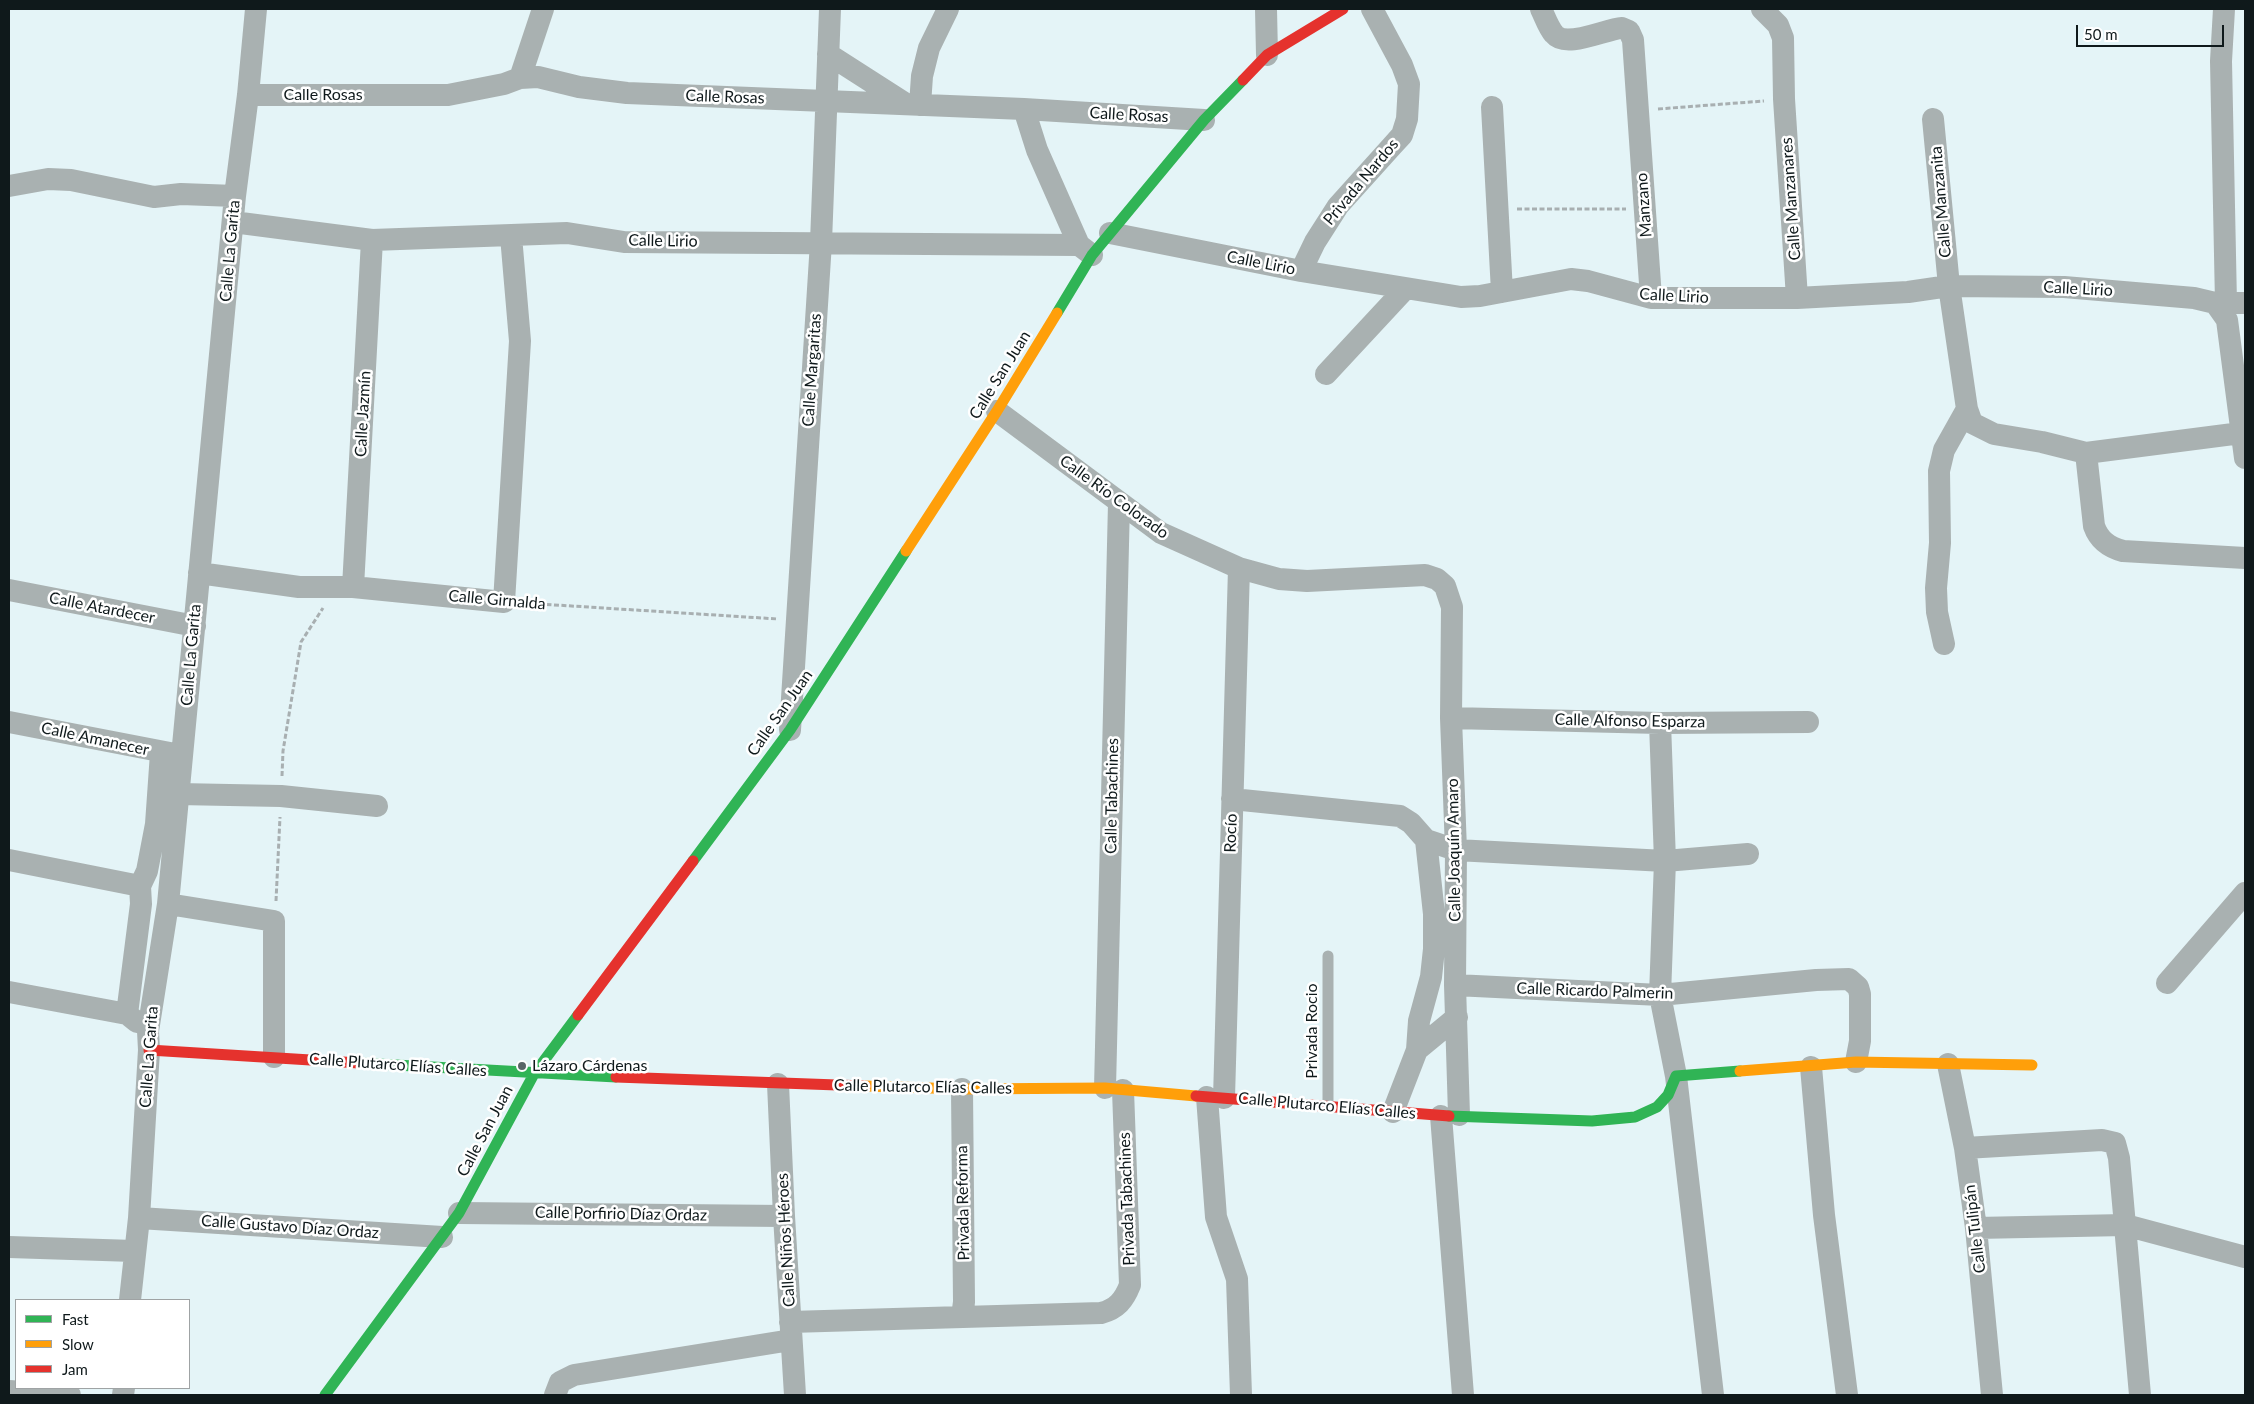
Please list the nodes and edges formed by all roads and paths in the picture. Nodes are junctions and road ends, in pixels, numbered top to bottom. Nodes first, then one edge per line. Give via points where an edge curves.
1 (256, 9) edge
2 (543, 9) edge
3 (830, 9) edge
4 (948, 9) edge
5 (1266, 9) edge
6 (1343, 9) edge
7 (1372, 9) edge
8 (1541, 9) edge
9 (1762, 9) edge
10 (2224, 9) edge
11 (828, 54) junction
12 (1267, 55) junction
13 (520, 78) junction
14 (248, 95) junction
15 (1784, 99) junction
16 (826, 101) junction
17 (914, 105) junction
18 (1492, 107) dead end
19 (1024, 109) junction
20 (1638, 111) junction
21 (1933, 119) dead end
22 (1204, 120) junction
23 (9, 186) edge
24 (235, 196) junction
25 (1497, 209) junction
26 (1644, 209) junction
27 (233, 222) junction
28 (1110, 233) junction
29 (511, 236) junction
30 (372, 240) junction
31 (821, 242) junction
32 (1086, 250) junction
33 (1301, 271) junction
34 (1949, 286) junction
35 (1405, 289) junction
36 (1502, 292) junction
37 (1651, 298) junction
38 (1797, 298) junction
39 (2229, 303) edge
40 (1326, 374) dead end
41 (1967, 409) junction
42 (997, 411) junction
43 (2241, 433) junction
44 (2086, 453) junction
45 (2245, 458) edge
46 (1119, 503) junction
47 (2245, 558) edge
48 (1240, 568) junction
49 (199, 573) junction
50 (1445, 586) joint
51 (344, 588) junction
52 (9, 590) edge
53 (504, 602) junction
54 (796, 620) junction
55 (194, 626) junction
56 (1944, 644) dead end
57 (1451, 718) junction
58 (9, 722) edge
59 (1660, 722) junction
60 (1808, 722) dead end
61 (790, 730) junction
62 (171, 754) junction
63 (178, 794) junction
64 (281, 796) junction
65 (1232, 800) junction
66 (377, 806) dead end
67 (1426, 840) junction
68 (1456, 850) junction
69 (1748, 854) dead end
70 (9, 860) edge
71 (1664, 861) junction
72 (140, 886) junction
73 (2245, 893) edge
74 (168, 904) junction
75 (274, 921) junction
76 (1328, 956) dead end
77 (2167, 983) dead end
78 (1455, 985) junction
79 (9, 992) edge
80 (1660, 995) junction
81 (127, 1014) junction
82 (1457, 1018) junction
83 (148, 1041) junction
84 (1418, 1050) junction
85 (274, 1057) junction
86 (1856, 1062) junction
87 (1948, 1064) junction
88 (2032, 1065) dead end
89 (1811, 1067) junction
90 (534, 1074) junction
91 (1676, 1076) junction
92 (778, 1084) junction
93 (962, 1089) junction
94 (1114, 1089) junction
95 (1215, 1097) junction
96 (1328, 1106) junction
97 (1393, 1112) junction
98 (1450, 1116) junction
99 (1965, 1148) junction
100 (459, 1213) junction
101 (784, 1216) junction
102 (139, 1218) junction
103 (2126, 1225) junction
104 (1976, 1228) junction
105 (442, 1237) junction
106 (9, 1247) edge
107 (134, 1251) junction
108 (2245, 1257) edge
109 (130, 1299) edge
110 (962, 1317) junction
111 (790, 1331) junction
112 (9, 1391) edge
113 (70, 1395) edge
114 (325, 1395) edge
115 (556, 1395) edge
116 (796, 1395) edge
117 (1241, 1395) edge
118 (1464, 1395) edge
119 (1713, 1395) edge
120 (1847, 1395) edge
121 (1992, 1395) edge
122 (2140, 1395) edge

1 - 14 street, Calle La Garita
2 - 13 street
3 - 11 street, Calle Margaritas
4 - 17 street via 929,48
5 - 12 street
6 - 12 street, Calle San Juan
7 - 33 street, Privada Nardos via 1402,65 1408,84 1407,119 1402,135 1338,206
8 - 20 street, Manzano via 1558,38 1574,40 1614,28 1629,31 1634,49
9 - 15 street, Calle Manzanares via 1778,25 1783,38
10 - 39 street via 2221,62
11 - 16 street, Calle Margaritas
11 - 17 street
12 - 22 street, Calle San Juan
13 - 14 street, Calle Rosas via 448,95
13 - 16 street, Calle Rosas via 538,77 578,87 627,93
14 - 24 street, Calle La Garita
15 - 20 path
15 - 38 street, Calle Manzanares
16 - 17 street, Calle Rosas
16 - 31 street, Calle Margaritas
17 - 19 street, Calle Rosas
18 - 25 street
19 - 22 street, Calle Rosas
19 - 32 street via 1037,150
20 - 26 street, Manzano
21 - 34 street, Calle Manzanita
22 - 28 street, Calle San Juan
23 - 24 street via 48,179 71,180 154,197 181,194
24 - 27 street, Calle La Garita
25 - 26 path
25 - 36 street
26 - 37 street, Manzano
27 - 30 street, Calle Lirio
27 - 49 street, Calle La Garita
28 - 32 street, Calle San Juan
28 - 33 street, Calle Lirio
29 - 30 street, Calle Lirio
29 - 31 street, Calle Lirio via 567,233 624,242
29 - 53 street via 520,341
30 - 51 street, Calle Jazmín
31 - 32 street, Calle Lirio
31 - 54 street, Calle Margaritas
32 - 42 street, Calle San Juan
33 - 35 street, Calle Lirio
34 - 38 street, Calle Lirio via 1908,292
34 - 39 street, Calle Lirio via 2064,287
34 - 41 street, Calle Manzanita
35 - 36 street, Calle Lirio via 1461,297
35 - 40 street
36 - 37 street, Calle Lirio via 1571,279
37 - 38 street, Calle Lirio
39 - 43 street via 2227,320
41 - 44 street via 1972,422 1982,430
41 - 56 street via 1944,450 1939,471 1940,543 1936,588
42 - 46 street, Calle Río Colorado
42 - 61 street, Calle San Juan
43 - 44 street
43 - 45 street
44 - 47 street via 2094,526 2098,535 2112,548
46 - 48 street, Calle Río Colorado via 1161,533
46 - 94 street, Calle Tabachines
48 - 50 street, Calle Río Colorado via 1279,579 1307,581 1425,575 1437,578
48 - 65 street, Rocío
49 - 51 street, Calle Girnalda via 299,587
49 - 55 street, Calle La Garita
50 - 57 street, Calle Joaquín Amaro via 1452,607
51 - 53 street, Calle Girnalda
51 - 64 path via 300,642 283,751
52 - 55 street, Calle Atardecer
53 - 54 path, Calle Girnalda
54 - 61 street, Calle Margaritas
55 - 62 street, Calle La Garita
57 - 59 street, Calle Alfonso Esparza
57 - 68 street, Calle Joaquín Amaro
58 - 62 street, Calle Amanecer
59 - 60 street, Calle Alfonso Esparza
59 - 71 street
61 - 90 street, Calle San Juan
62 - 63 street, Calle La Garita
62 - 72 street, Calle La Garita via 147,871
63 - 64 street
63 - 74 street, Calle La Garita
64 - 66 street
64 - 75 path
65 - 67 street via 1400,816
65 - 95 street, Rocío
67 - 68 street
67 - 84 street via 1434,914 1434,949 1431,977 1419,1021
68 - 71 street
68 - 78 street, Calle Joaquín Amaro
69 - 71 street
70 - 72 street
71 - 80 street
72 - 81 street, Calle La Garita via 141,904
73 - 77 street
74 - 75 street
74 - 83 street, Calle La Garita
75 - 85 street
76 - 96 lane, Privada Rocio
78 - 80 street, Calle Ricardo Palmerin
78 - 82 street, Calle Joaquín Amaro
79 - 81 street
80 - 86 street, Calle Ricardo Palmerin via 1816,980 1854,981 1860,994 1860,1040
80 - 91 street
81 - 83 street
82 - 84 street
82 - 98 street, Calle Joaquín Amaro
83 - 85 street, Calle Plutarco Elías Calles
83 - 102 street, Calle La Garita
84 - 97 street
85 - 90 street, Calle Plutarco Elías Calles
86 - 87 street
86 - 89 street
87 - 88 street
87 - 99 street, Calle Tulipán
89 - 91 street
89 - 120 street via 1824,1215
90 - 92 street, Calle Plutarco Elías Calles
90 - 100 street, Calle San Juan
91 - 98 street, Calle Plutarco Elías Calles via 1668,1095 1657,1107 1635,1117 1592,1121
91 - 119 street
92 - 93 street, Calle Plutarco Elías Calles
92 - 101 street, Calle Niños Héroes
93 - 94 street, Calle Plutarco Elías Calles
93 - 110 street, Privada Reforma
94 - 95 street, Calle Plutarco Elías Calles
94 - 110 street, Privada Tabachines via 1130,1285 1120,1304 1112,1311 1101,1313
95 - 96 street, Calle Plutarco Elías Calles
95 - 117 street, Rocío via 1216,1217 1237,1279
96 - 97 street, Calle Plutarco Elías Calles
97 - 98 street, Calle Plutarco Elías Calles
98 - 118 street, Calle Joaquín Amaro
99 - 103 street via 2102,1140 2115,1143 2120,1158
99 - 104 street, Calle Tulipán
100 - 101 street, Calle Porfirio Díaz Ordaz
100 - 105 street, Calle San Juan
101 - 111 street, Calle Niños Héroes
102 - 105 street, Calle Gustavo Díaz Ordaz
102 - 107 street, Calle La Garita
103 - 104 street
103 - 108 street
103 - 122 street
104 - 121 street, Calle Tulipán
105 - 114 street, Calle San Juan
106 - 107 street
107 - 109 street, Calle La Garita
110 - 111 street
111 - 115 street via 574,1375 560,1382
111 - 116 street, Calle Niños Héroes
112 - 113 street

